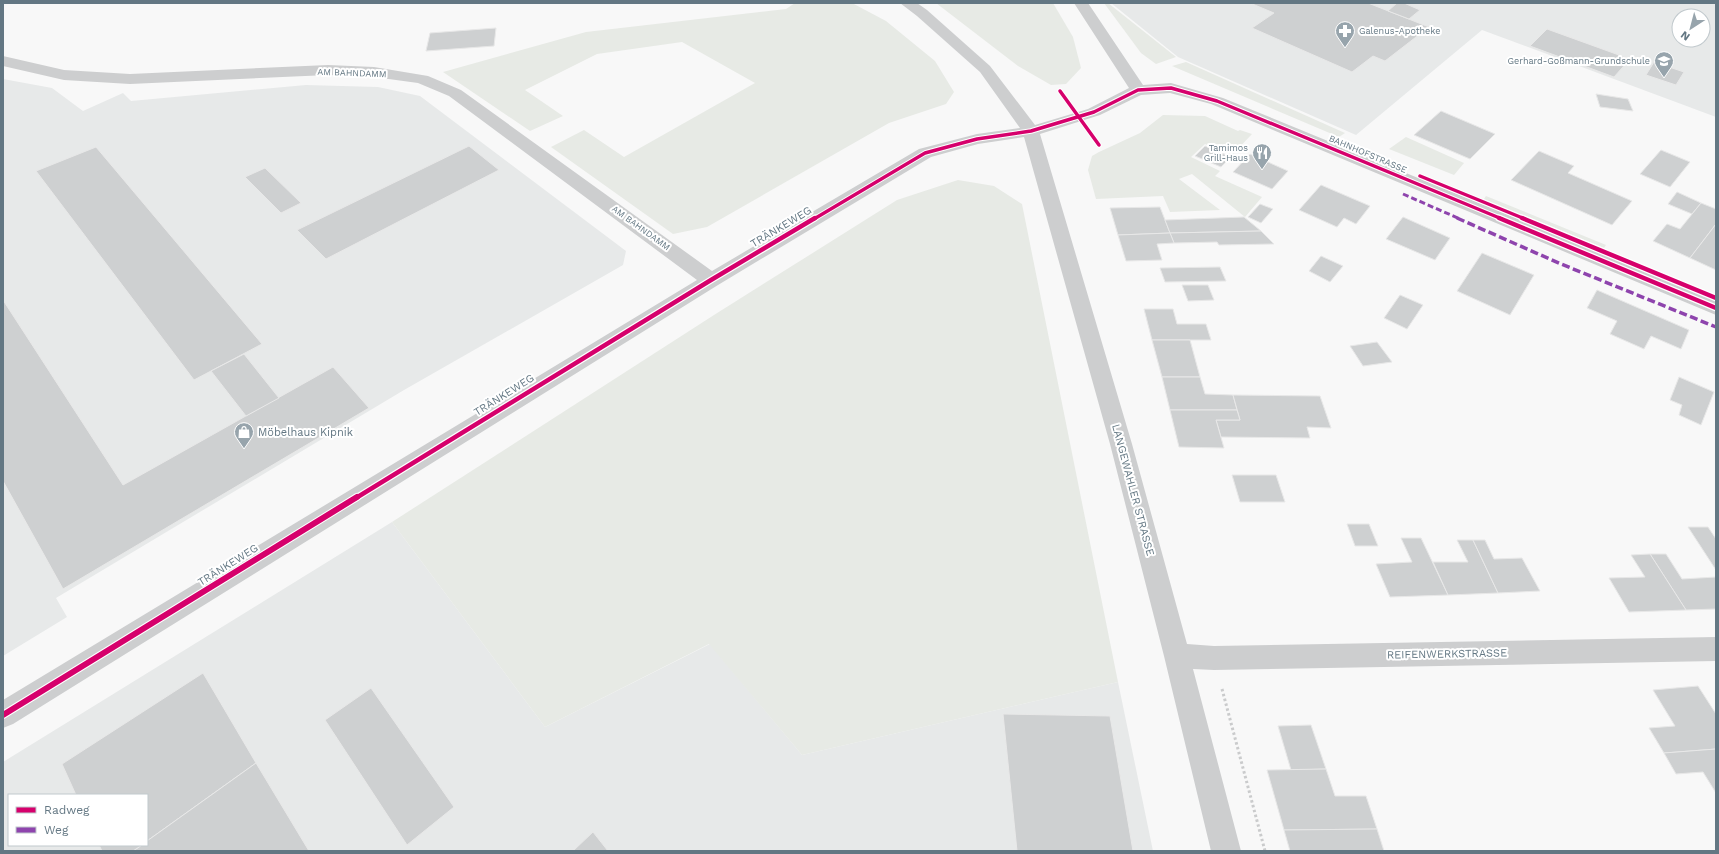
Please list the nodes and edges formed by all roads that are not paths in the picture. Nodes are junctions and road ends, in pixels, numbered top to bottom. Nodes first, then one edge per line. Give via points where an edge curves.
1 (907, 3) edge
2 (1081, 3) edge
3 (3, 62) edge
4 (1138, 90) junction
5 (1031, 131) junction
6 (711, 280) junction
7 (1716, 308) edge
8 (1713, 654) edge
9 (1177, 656) junction
10 (3, 715) edge
11 (1226, 851) edge

1 - 5 street via 922,13 985,69
2 - 4 street
3 - 6 street, AM BAHNDAMM via 64,74 130,79 328,70 374,72 422,79 456,94
4 - 5 street, BAHNHOFSTRASSE via 1094,112
4 - 7 street, BAHNHOFSTRASSE via 1171,88 1217,101
5 - 6 street, TRÄNKEWEG via 977,139 925,153
5 - 9 street, LANGEWAHLER STRASSE via 1121,444
6 - 10 street, TRÄNKEWEG
8 - 9 street, REIFENWERKSTRASSE via 1214,658
9 - 11 street, LANGEWAHLER STRASSE

